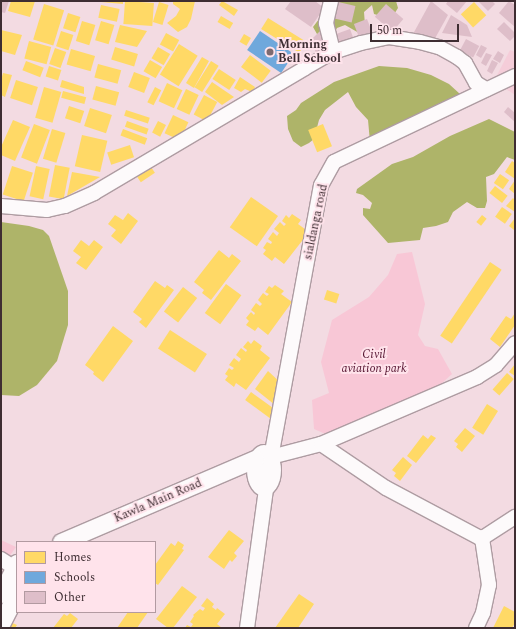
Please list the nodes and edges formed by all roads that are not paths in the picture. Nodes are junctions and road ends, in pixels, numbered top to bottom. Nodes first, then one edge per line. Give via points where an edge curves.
1 (331, 1) edge
2 (333, 52) junction
3 (515, 77) edge
4 (486, 89) junction
5 (1, 206) edge
6 (515, 344) edge
7 (321, 444) junction
8 (264, 463) junction
9 (515, 517) edge
10 (482, 538) junction
11 (64, 541) edge
12 (92, 541) edge
13 (11, 563) edge
14 (1, 594) edge
15 (16, 594) edge
16 (1, 624) edge
17 (247, 628) edge
18 (476, 628) edge

1 - 2 street via 326,23
2 - 4 street via 389,38 420,42 439,47 457,57 465,63 476,83
2 - 5 street via 94,193 65,206 48,210
3 - 4 street, sialdanga road
4 - 8 street, sialdanga road via 334,162 321,185
6 - 7 street via 496,365 478,377
7 - 8 street
7 - 10 street via 386,488
8 - 11 street, Kawla Main Road
8 - 12 street, Kawla Main Road
8 - 17 street, sialdanga road
9 - 10 street
10 - 18 street via 489,585 483,613
13 - 14 street
15 - 16 street

